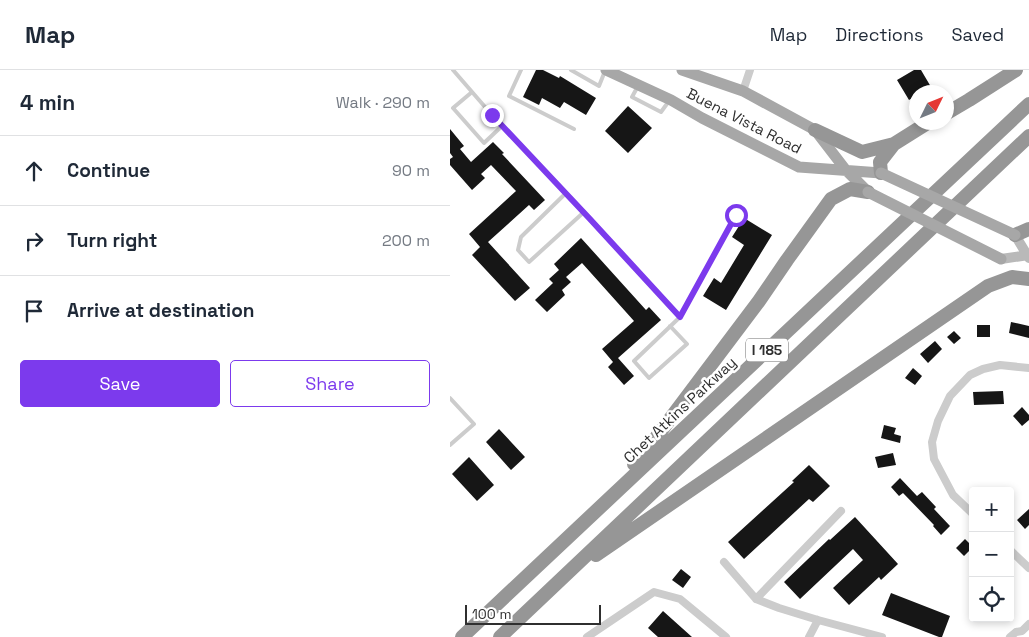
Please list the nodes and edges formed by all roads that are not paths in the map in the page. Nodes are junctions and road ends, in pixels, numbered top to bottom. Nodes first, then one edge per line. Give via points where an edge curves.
1 (453, 70) edge
2 (460, 70) edge
3 (521, 70) edge
4 (572, 70) edge
5 (606, 70) edge
6 (682, 70) edge
7 (750, 70) edge
8 (1016, 70) edge
9 (457, 75) junction
10 (472, 92) junction
11 (743, 92) junction
12 (1029, 104) edge
13 (954, 108) edge
14 (502, 126) junction
15 (574, 129) dead end
16 (815, 130) junction
17 (916, 130) edge
18 (1029, 136) edge
19 (894, 144) junction
20 (845, 169) junction
21 (881, 173) junction
22 (868, 192) junction
23 (566, 193) junction
24 (584, 212) junction
25 (736, 215) dead end
26 (1029, 229) edge
27 (1015, 235) junction
28 (1028, 256) edge
29 (1001, 259) joint
30 (1029, 279) edge
31 (680, 317) junction
32 (670, 326) junction
33 (1029, 368) edge
34 (450, 398) edge
35 (450, 446) edge
36 (969, 510) edge
37 (841, 511) dead end
38 (1014, 554) edge
39 (724, 562) dead end
40 (1029, 568) edge
41 (532, 571) junction
42 (563, 578) junction
43 (756, 598) junction
44 (818, 620) junction
45 (1029, 624) edge
46 (462, 637) edge
47 (500, 637) edge
48 (587, 637) edge
49 (726, 637) edge
50 (809, 637) edge
51 (882, 637) edge
52 (1010, 637) edge

1 - 9 lane
2 - 9 lane
3 - 15 lane via 509,96
4 - 5 lane via 599,86
5 - 20 main road, Buena Vista Road via 799,167
6 - 11 main road, Buena Vista Road
7 - 11 street
8 - 13 highway
9 - 10 lane
10 - 14 lane
10 - 14 lane via 453,108 459,115 484,143
11 - 16 main road, Buena Vista Road
12 - 41 highway, Chet Atkins Parkway / I 185
14 - 23 lane
16 - 19 highway via 862,152
16 - 20 main road, Buena Vista Road
17 - 19 highway
18 - 42 highway, I 185
19 - 21 highway via 880,162
20 - 21 main road, Buena Vista Road
20 - 22 main road, Buena Vista Road
21 - 27 main road, Buena Vista Road, bridge
22 - 29 main road, Buena Vista Road, bridge
22 - 41 highway via 850,189 831,199 643,455
23 - 24 lane
23 - 24 lane via 521,237 518,250 529,262
24 - 31 lane
25 - 31 lane
26 - 27 highway
27 - 28 main road, Buena Vista Road
28 - 29 main road, Buena Vista Road
30 - 42 highway via 1012,277 988,286
31 - 32 lane
32 - 32 lane via 634,361 649,378 687,344
33 - 36 street via 1000,365 970,375 950,396 938,420 932,442 934,459 953,495
34 - 35 lane via 474,424
37 - 43 street
38 - 40 street
39 - 43 street
41 - 46 highway, Chet Atkins Parkway / I 185
42 - 47 highway, I 185
43 - 44 street
44 - 50 street
44 - 51 street
45 - 52 street
48 - 49 street via 654,592 680,598

